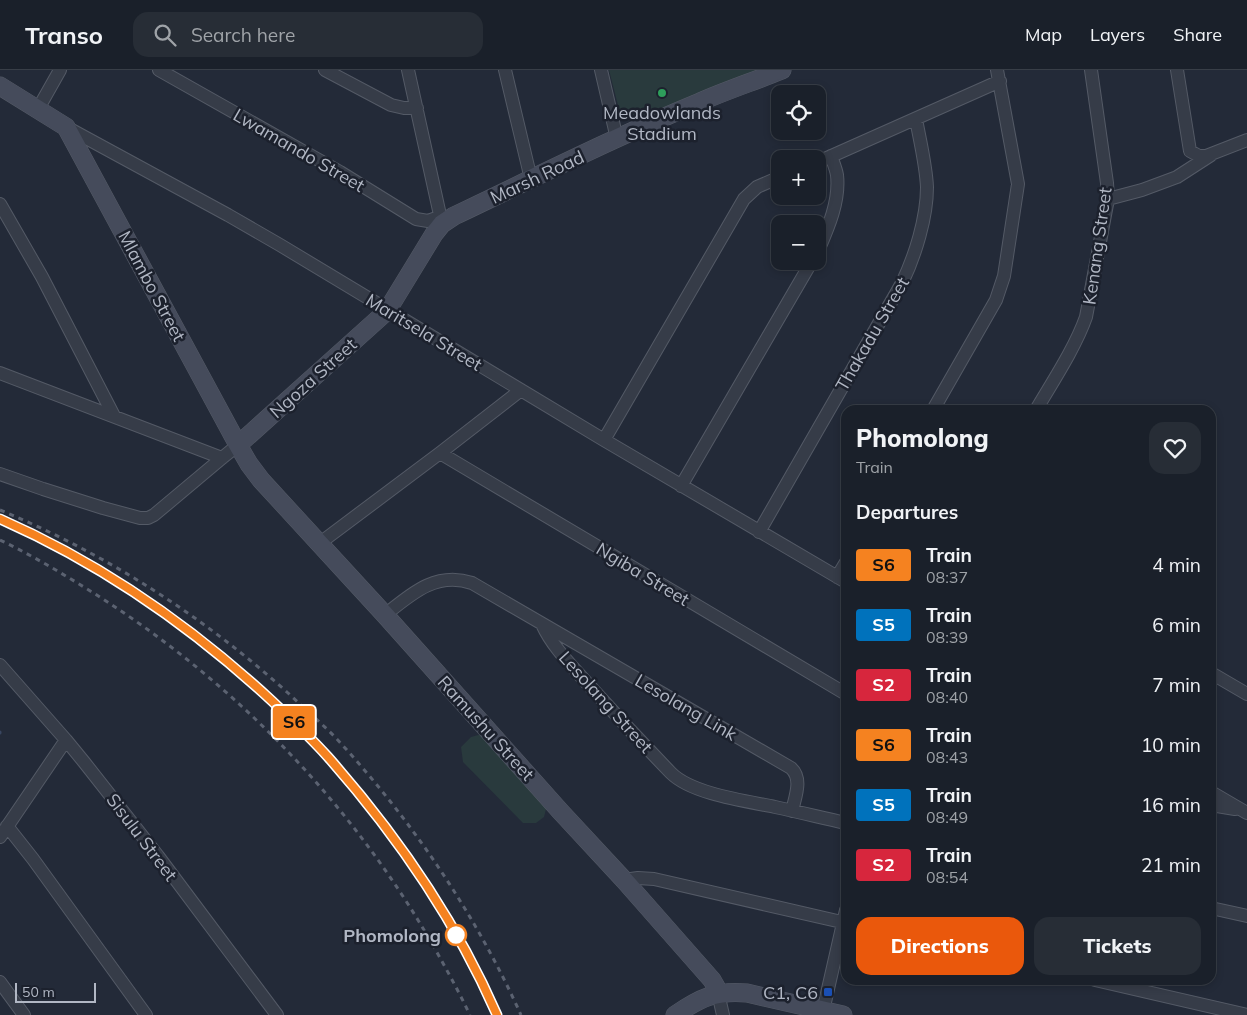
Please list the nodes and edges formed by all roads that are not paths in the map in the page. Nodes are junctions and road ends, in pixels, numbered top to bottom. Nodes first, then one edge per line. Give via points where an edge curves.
1 (60, 70) edge
2 (158, 70) edge
3 (325, 70) edge
4 (408, 70) edge
5 (505, 70) edge
6 (601, 70) edge
7 (782, 70) edge
8 (1091, 70) edge
9 (1177, 70) edge
10 (999, 76) edge
11 (0, 86) edge
12 (417, 108) junction
13 (38, 109) junction
14 (916, 119) junction
15 (66, 126) junction
16 (617, 139) junction
17 (1247, 140) edge
18 (1211, 155) junction
19 (831, 156) junction
20 (826, 158) edge
21 (531, 179) junction
22 (771, 181) edge
23 (1108, 199) junction
24 (0, 204) edge
25 (442, 220) junction
26 (826, 231) edge
27 (807, 270) edge
28 (387, 311) junction
29 (0, 373) edge
30 (521, 390) junction
31 (937, 405) edge
32 (1039, 405) edge
33 (114, 416) junction
34 (604, 440) junction
35 (238, 445) junction
36 (440, 453) junction
37 (222, 458) junction
38 (0, 474) edge
39 (681, 486) junction
40 (759, 532) junction
41 (320, 543) junction
42 (841, 578) edge
43 (385, 615) junction
44 (542, 624) junction
45 (0, 665) edge
46 (1216, 676) edge
47 (841, 691) edge
48 (1247, 694) edge
49 (66, 740) junction
50 (1216, 795) edge
51 (1216, 806) edge
52 (792, 811) junction
53 (1244, 811) edge
54 (841, 822) edge
55 (4, 831) edge
56 (624, 880) junction
57 (1216, 909) edge
58 (1247, 916) edge
59 (841, 917) edge
60 (841, 937) edge
61 (0, 982) edge
62 (1117, 985) edge
63 (718, 993) junction
64 (825, 1013) edge
65 (24, 1015) edge
66 (146, 1015) edge
67 (276, 1015) edge
68 (675, 1015) edge
69 (723, 1015) edge
70 (843, 1015) edge
71 (1247, 1015) edge

1 - 13 street
2 - 25 street, Lwamando Street via 340,172 416,219
3 - 12 street via 390,105
4 - 12 street
5 - 21 street
6 - 16 street
7 - 16 street, Marsh Road
8 - 23 street, Kenang Street
9 - 18 street via 1190,151 1199,156
10 - 14 street
10 - 31 street via 1018,184 1004,276 996,300
11 - 13 street, Maritsela Street
12 - 25 street
13 - 15 street, Maritsela Street
14 - 19 street
14 - 40 street, Thakadu Street via 927,188 920,233 909,269
15 - 28 street, Maritsela Street via 228,215
15 - 35 street, Mlambo Street
16 - 21 street, Marsh Road
17 - 18 street
18 - 23 street via 1177,177
19 - 20 street
19 - 26 street via 837,189
21 - 25 street, Marsh Road
22 - 34 street via 757,187 744,199
23 - 32 street, Kenang Street via 1084,324
24 - 33 street
25 - 28 street, Marsh Road
27 - 39 street
28 - 30 street, Maritsela Street
28 - 35 street, Ngoza Street
29 - 33 street
30 - 34 street, Maritsela Street
30 - 36 street
33 - 37 street
34 - 39 street, Maritsela Street
35 - 37 street
35 - 41 street, Ramushu Street via 261,480
36 - 41 street
36 - 47 street, Ngiba Street
37 - 38 street via 148,518 103,508
39 - 40 street, Maritsela Street
40 - 42 street, Maritsela Street
41 - 43 street, Ramushu Street
43 - 44 street, Lesolang Street via 430,584 457,579 482,588
43 - 56 street, Ramushu Street
44 - 52 street, Lesolang Street via 566,659 614,714 675,776 693,787
44 - 52 street, Lesolang Link via 791,768 797,779
45 - 49 street, Sisulu Street
46 - 48 street
49 - 55 street
49 - 67 street, Sisulu Street via 158,856
50 - 53 street
51 - 53 street
52 - 54 street, Lesolang Street
55 - 66 street via 33,859
56 - 59 street via 654,879
56 - 63 street, Ramushu Street via 712,980
57 - 58 street
60 - 64 street
61 - 65 street
62 - 71 street
63 - 64 street via 746,993
63 - 68 street
63 - 69 street, Ramushu Street
64 - 70 street

